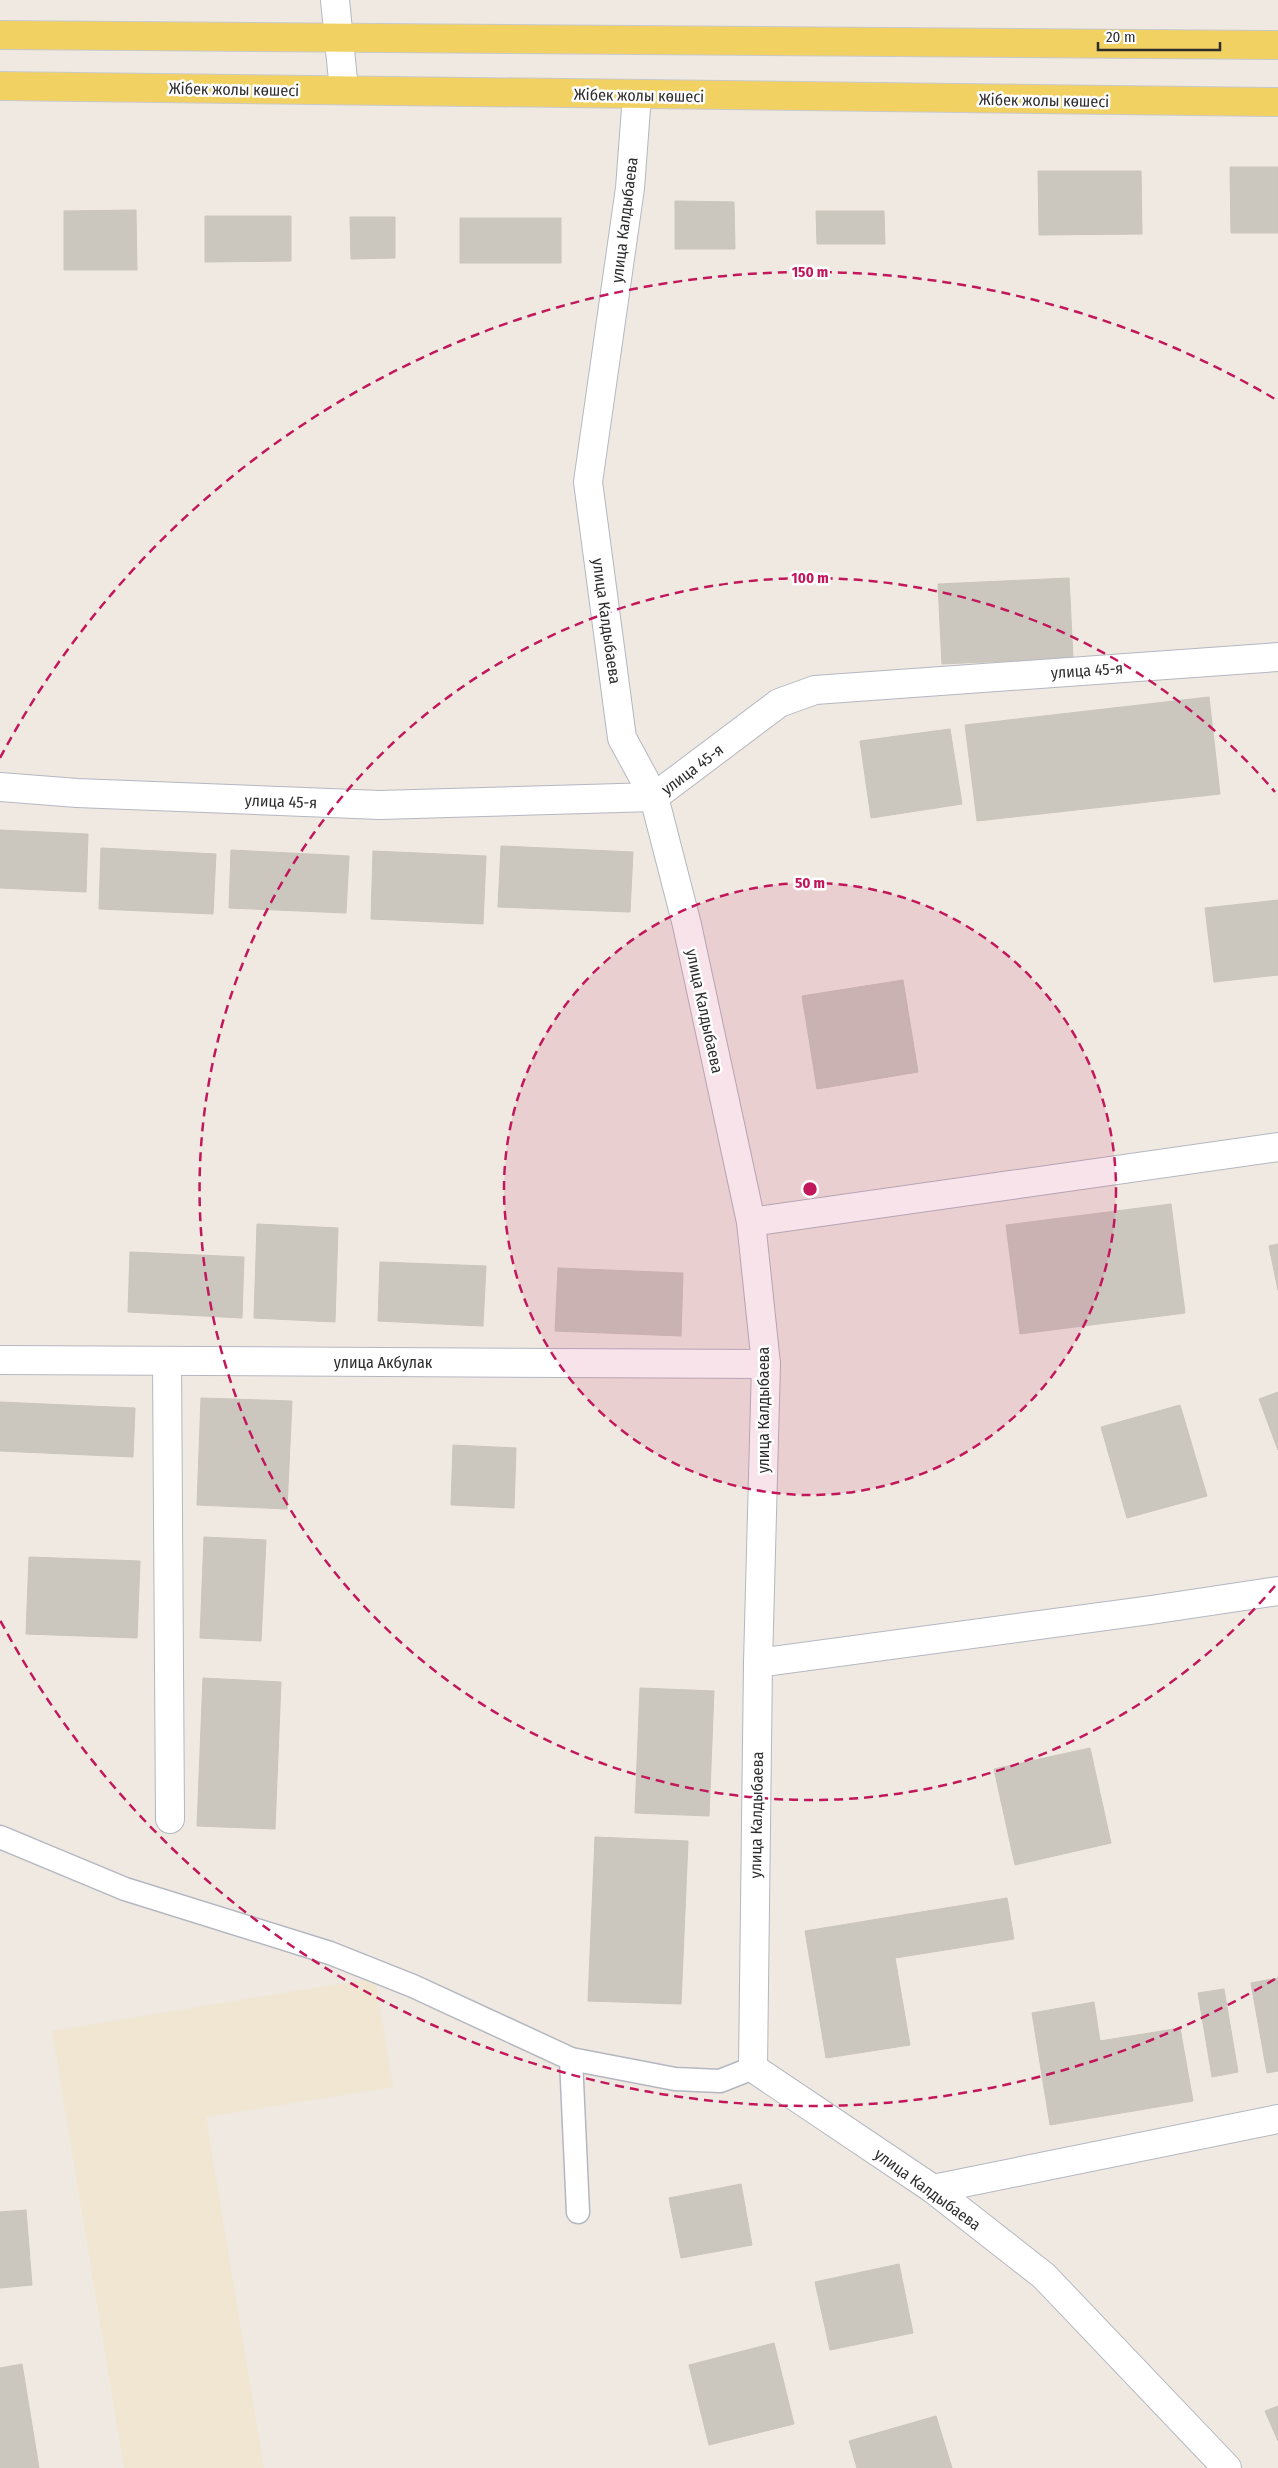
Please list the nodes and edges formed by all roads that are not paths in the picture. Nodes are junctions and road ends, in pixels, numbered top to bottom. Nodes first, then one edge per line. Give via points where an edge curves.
1 (335, 0) edge
2 (0, 35) edge
3 (339, 37) junction
4 (1278, 45) edge
5 (0, 86) edge
6 (344, 90) junction
7 (637, 94) junction
8 (1278, 102) edge
9 (1278, 657) edge
10 (0, 787) edge
11 (654, 797) junction
12 (1278, 1147) edge
13 (751, 1222) junction
14 (0, 1360) edge
15 (167, 1361) junction
16 (766, 1364) junction
17 (1278, 1591) edge
18 (758, 1662) junction
19 (170, 1819) dead end
20 (0, 1836) edge
21 (571, 2059) junction
22 (754, 2068) junction
23 (1278, 2119) edge
24 (933, 2189) junction
25 (578, 2212) dead end
26 (1227, 2468) edge

1 - 3 street
2 - 3 main road
3 - 4 main road
3 - 6 street
5 - 6 main road, Жібек жолы көшесі
6 - 7 main road, Жібек жолы көшесі
7 - 8 main road, Жібек жолы көшесі
7 - 11 street, улица Калдыбаева via 630,188 588,482 622,738
9 - 11 street, улица 45-я via 815,690 779,703
10 - 11 street, улица 45-я via 76,793 380,804
11 - 13 street, улица Калдыбаева via 686,925
12 - 13 street
13 - 16 street, улица Калдыбаева
14 - 15 street, улица Акбулак
15 - 16 street, улица Акбулак
15 - 19 street
16 - 18 street, улица Калдыбаева
17 - 18 street
18 - 22 street, улица Калдыбаева
20 - 21 lane via 124,1888 330,1953
21 - 22 lane via 684,2080 720,2081
21 - 25 lane
22 - 24 street, улица Калдыбаева
23 - 24 street
24 - 26 street, улица Калдыбаева via 1044,2276

